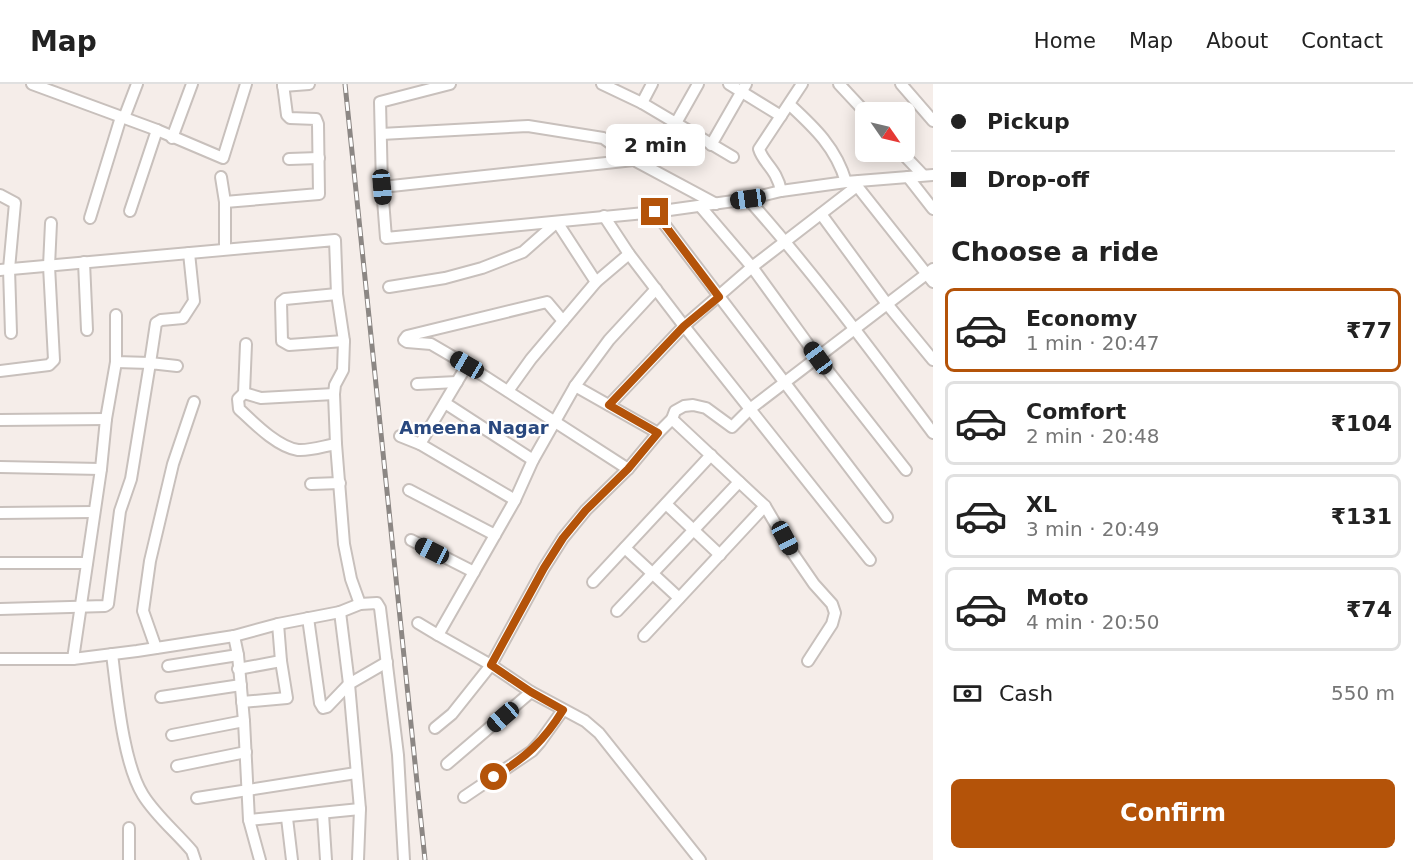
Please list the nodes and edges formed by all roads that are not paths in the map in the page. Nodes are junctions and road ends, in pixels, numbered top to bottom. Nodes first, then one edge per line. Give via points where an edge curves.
1 (32, 84) edge
2 (137, 84) edge
3 (192, 84) edge
4 (246, 84) edge
5 (309, 84) edge
6 (450, 84) edge
7 (602, 84) edge
8 (652, 84) edge
9 (698, 84) edge
10 (729, 84) edge
11 (802, 84) edge
12 (839, 84) edge
13 (901, 84) edge
14 (283, 85) edge
15 (55, 88) edge
16 (744, 88) edge
17 (404, 90) edge
18 (856, 102) edge
19 (642, 103) junction
20 (790, 105) junction
21 (782, 116) junction
22 (123, 118) junction
23 (933, 122) edge
24 (676, 123) junction
25 (157, 130) junction
26 (381, 134) junction
27 (172, 138) junction
28 (711, 145) junction
29 (733, 157) dead end
30 (319, 158) junction
31 (289, 159) dead end
32 (634, 160) junction
33 (913, 162) edge
34 (928, 175) edge
35 (221, 177) dead end
36 (908, 177) junction
37 (854, 183) junction
38 (382, 187) junction
39 (781, 191) junction
40 (0, 195) edge
41 (748, 199) junction
42 (225, 202) junction
43 (716, 204) junction
44 (700, 206) junction
45 (933, 209) edge
46 (130, 211) dead end
47 (655, 212) junction
48 (821, 214) junction
49 (604, 216) junction
50 (90, 218) dead end
51 (557, 222) junction
52 (51, 223) dead end
53 (786, 241) junction
54 (225, 249) junction
55 (189, 253) junction
56 (628, 254) junction
57 (84, 262) junction
58 (48, 266) junction
59 (752, 267) junction
60 (4, 270) edge
61 (931, 275) edge
62 (596, 282) junction
63 (389, 287) dead end
64 (656, 289) junction
65 (337, 294) junction
66 (719, 297) junction
67 (887, 304) junction
68 (116, 315) dead end
69 (563, 321) junction
70 (684, 326) junction
71 (855, 329) junction
72 (87, 330) dead end
73 (10, 333) dead end
74 (344, 341) junction
75 (246, 344) dead end
76 (818, 358) junction
77 (933, 360) edge
78 (116, 362) junction
79 (150, 363) junction
80 (467, 365) junction
81 (177, 366) dead end
82 (0, 370) edge
83 (457, 382) junction
84 (784, 383) junction
85 (417, 384) dead end
86 (575, 386) junction
87 (508, 391) junction
88 (244, 393) junction
89 (334, 394) junction
90 (194, 402) dead end
91 (445, 403) junction
92 (609, 405) junction
93 (750, 409) junction
94 (106, 419) junction
95 (672, 419) junction
96 (0, 420) edge
97 (554, 423) junction
98 (658, 433) junction
99 (933, 433) edge
100 (400, 436) dead end
101 (336, 444) junction
102 (420, 444) junction
103 (711, 455) junction
104 (533, 460) junction
105 (0, 467) edge
106 (101, 469) junction
107 (628, 469) junction
108 (906, 470) dead end
109 (739, 482) junction
110 (340, 483) junction
111 (311, 484) dead end
112 (409, 490) dead end
113 (515, 500) junction
114 (666, 504) junction
115 (765, 506) junction
116 (94, 512) junction
117 (0, 513) edge
118 (887, 517) dead end
119 (694, 531) junction
120 (495, 536) junction
121 (411, 540) dead end
122 (625, 548) junction
123 (720, 555) junction
124 (870, 560) dead end
125 (0, 563) edge
126 (87, 563) junction
127 (474, 572) junction
128 (653, 574) junction
129 (593, 582) dead end
130 (679, 598) junction
131 (360, 604) junction
132 (79, 608) junction
133 (0, 609) edge
134 (617, 611) dead end
135 (340, 612) junction
136 (308, 618) junction
137 (418, 623) dead end
138 (278, 624) junction
139 (438, 635) junction
140 (234, 636) junction
141 (644, 636) dead end
142 (156, 648) junction
143 (112, 654) junction
144 (238, 655) junction
145 (0, 659) edge
146 (73, 659) junction
147 (281, 661) junction
148 (808, 661) dead end
149 (387, 662) junction
150 (491, 665) junction
151 (168, 666) dead end
152 (238, 669) junction
153 (349, 684) junction
154 (241, 685) junction
155 (531, 692) junction
156 (161, 697) dead end
157 (242, 702) junction
158 (563, 710) junction
159 (244, 721) junction
160 (435, 728) dead end
161 (172, 735) dead end
162 (246, 752) junction
163 (447, 764) dead end
164 (177, 766) dead end
165 (356, 773) junction
166 (247, 789) junction
167 (464, 797) dead end
168 (197, 798) dead end
169 (360, 809) junction
170 (323, 813) junction
171 (287, 818) junction
172 (249, 820) junction
173 (129, 828) dead end
174 (129, 860) edge
175 (195, 860) edge
176 (260, 860) edge
177 (292, 860) edge
178 (326, 860) edge
179 (359, 860) edge
180 (404, 860) edge
181 (700, 860) edge

1 - 15 street
2 - 22 street
3 - 27 street
4 - 27 street via 223,158
5 - 14 street
6 - 17 street
7 - 19 street
8 - 19 street
9 - 24 street
10 - 16 street
11 - 20 street
12 - 18 street
13 - 23 street
14 - 30 street via 290,118 316,120
15 - 22 street
16 - 21 street
16 - 28 street
17 - 26 street via 380,102
19 - 24 street
20 - 21 street
20 - 37 street via 820,134
21 - 39 street via 759,149 775,172
22 - 25 street
22 - 50 street
24 - 28 street
25 - 27 street
25 - 46 street
26 - 32 street via 528,126 603,138
26 - 38 street
28 - 29 street
30 - 31 street
30 - 42 street via 319,194
32 - 38 street
32 - 43 street
33 - 34 street
34 - 36 street
35 - 42 street
36 - 37 street
36 - 45 street
37 - 39 street
37 - 48 street
37 - 61 street
38 - 51 street via 386,238
39 - 41 street
40 - 60 street via 15,203
41 - 43 street
41 - 53 street
42 - 54 street
43 - 44 street
44 - 47 street
44 - 59 street
47 - 49 street
47 - 66 street
48 - 53 street
48 - 67 street
49 - 51 street
49 - 56 street
51 - 62 street
51 - 63 street via 523,252 482,268
52 - 58 street
53 - 59 street
53 - 71 street
54 - 55 street
54 - 65 street via 335,240
55 - 57 street
55 - 79 street via 194,301 183,318 156,323
56 - 62 street
56 - 64 street
57 - 58 street
57 - 72 street
58 - 60 street
58 - 82 street via 54,360 49,365
59 - 66 street
59 - 76 street
60 - 73 street
61 - 67 street
62 - 69 street
64 - 70 street
64 - 86 street via 609,340
65 - 74 street
65 - 74 street via 281,302 282,341 289,345
66 - 70 street
66 - 84 street
67 - 71 street
67 - 77 street
68 - 78 street
69 - 80 street via 547,302 404,338 407,342 431,344
69 - 87 street
70 - 92 street
70 - 93 street
71 - 76 street
71 - 99 street
74 - 89 street via 343,370
75 - 88 street
76 - 84 street
76 - 108 street
78 - 79 street
78 - 94 street
79 - 81 street
79 - 132 street via 131,479 120,511 110,600 105,606
80 - 83 street
80 - 87 street
83 - 85 street
83 - 91 street
84 - 93 street
84 - 118 street
86 - 92 street
86 - 97 street
87 - 97 street
88 - 89 street via 261,398
88 - 101 street via 238,399 239,409 285,445 301,450
89 - 101 street
90 - 142 street via 150,561 143,611
91 - 102 street
91 - 104 street
92 - 98 street
93 - 95 street via 732,427 706,408 693,405 675,411
93 - 124 street
94 - 96 street
94 - 106 street
95 - 98 street
95 - 103 street
97 - 104 street
97 - 107 street
98 - 107 street
100 - 102 street
101 - 110 street
102 - 113 street
103 - 109 street
103 - 114 street
104 - 113 street
105 - 106 street
106 - 116 street
107 - 150 street via 563,538
109 - 115 street
109 - 119 street
110 - 111 street
110 - 131 street via 344,544
112 - 120 street
113 - 120 street
114 - 119 street
114 - 122 street
115 - 123 street
115 - 148 street via 835,613
116 - 117 street
116 - 126 street
119 - 123 street
119 - 128 street
120 - 127 street
121 - 127 street
122 - 128 street
122 - 129 street
123 - 130 street
125 - 126 street
126 - 132 street
127 - 139 street
128 - 130 street
128 - 134 street
130 - 141 street
131 - 135 street
131 - 149 street via 379,605
132 - 133 street
132 - 146 street
135 - 136 street
135 - 153 street
136 - 138 street
136 - 153 street via 323,708
137 - 139 street
138 - 140 street
138 - 147 street
139 - 150 street
140 - 142 street
140 - 144 street
142 - 143 street
143 - 146 street
143 - 175 street via 134,778
144 - 151 street
144 - 152 street
145 - 146 street
147 - 152 street
147 - 157 street via 287,698
149 - 153 street
149 - 180 street via 398,755
150 - 155 street
150 - 160 street via 452,714
152 - 154 street
153 - 165 street
154 - 156 street
154 - 157 street
155 - 158 street
155 - 163 street
157 - 159 street
158 - 167 street via 531,751
158 - 181 street via 599,733
159 - 161 street
159 - 162 street
162 - 164 street
162 - 166 street
165 - 166 street
165 - 169 street
166 - 168 street
166 - 172 street
169 - 170 street
169 - 179 street
170 - 171 street
170 - 178 street
171 - 172 street
171 - 177 street
172 - 176 street
173 - 174 street

